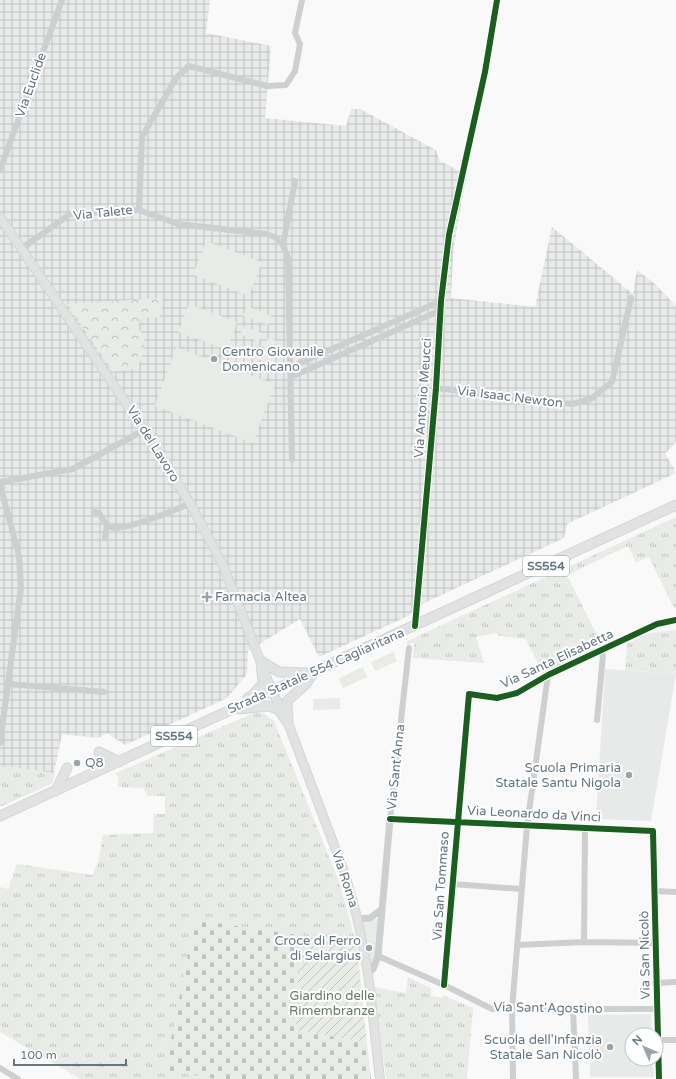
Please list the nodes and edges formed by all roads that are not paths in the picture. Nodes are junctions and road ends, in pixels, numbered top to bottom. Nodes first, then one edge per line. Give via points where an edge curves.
1 (62, 0) edge
2 (302, 0) edge
3 (497, 0) edge
4 (0, 170) edge
5 (295, 181) dead end
6 (140, 210) junction
7 (0, 217) edge
8 (283, 245) junction
9 (21, 249) junction
10 (631, 298) dead end
11 (441, 301) junction
12 (441, 310) junction
13 (364, 335) junction
14 (367, 343) junction
15 (291, 367) junction
16 (291, 377) junction
17 (436, 388) junction
18 (144, 430) junction
19 (292, 459) dead end
20 (0, 483) edge
21 (190, 503) junction
22 (676, 506) edge
23 (94, 512) dead end
24 (108, 525) junction
25 (105, 538) dead end
26 (676, 620) edge
27 (415, 626) junction
28 (409, 648) dead end
29 (601, 650) junction
30 (261, 661) junction
31 (313, 673) junction
32 (548, 674) junction
33 (9, 684) junction
34 (272, 691) junction
35 (104, 692) dead end
36 (469, 694) joint
37 (228, 711) junction
38 (597, 720) dead end
39 (288, 723) junction
40 (0, 743) edge
41 (99, 752) dead end
42 (119, 762) junction
43 (67, 768) dead end
44 (56, 791) junction
45 (0, 816) edge
46 (390, 819) junction
47 (457, 822) junction
48 (527, 826) junction
49 (585, 828) junction
50 (653, 831) joint
51 (452, 884) junction
52 (522, 890) junction
53 (655, 891) junction
54 (676, 892) edge
55 (381, 910) junction
56 (358, 919) junction
57 (584, 942) junction
58 (656, 944) junction
59 (518, 945) junction
60 (378, 956) junction
61 (370, 971) junction
62 (676, 982) edge
63 (656, 983) junction
64 (444, 985) junction
65 (512, 1009) junction
66 (573, 1009) junction
67 (656, 1009) junction
68 (657, 1027) edge
69 (664, 1040) edge
70 (676, 1040) edge
71 (658, 1067) edge
72 (0, 1068) edge
73 (576, 1078) edge
74 (18, 1079) edge
75 (380, 1079) edge
76 (513, 1079) edge
77 (659, 1079) edge

1 - 4 street, Via Euclide
2 - 6 street via 295,33 300,44 295,71 286,85 267,86 190,66 176,78 142,137
3 - 11 street, Via Antonio Meucci via 485,72 449,235
5 - 8 street
6 - 8 street, Via Talete via 178,224 266,234 275,237
6 - 9 street, Via Talete via 70,214
7 - 9 main road, Via del Lavoro
8 - 15 street via 288,258
9 - 18 main road, Via del Lavoro
10 - 17 street, Via Isaac Newton via 612,382 591,399 572,404
11 - 12 street, Via Antonio Meucci
11 - 13 street
12 - 14 street
12 - 17 street, Via Antonio Meucci
13 - 14 street
13 - 15 street
14 - 16 street
15 - 16 street
16 - 19 street
17 - 27 street, Via Antonio Meucci
18 - 20 street via 73,469
18 - 21 main road, Via del Lavoro
20 - 33 street via 19,556 21,587
21 - 24 street via 125,526 114,528
21 - 30 main road, Via del Lavoro via 223,565
22 - 27 main road, Strada Statale 554 Cagliaritana / SS554
23 - 24 street
24 - 25 street
26 - 29 street, Via Santa Elisabetta via 657,624
27 - 31 main road, Strada Statale 554 Cagliaritana / SS554
28 - 46 street, Via Sant'Anna
29 - 32 street, Via Santa Elisabetta
29 - 38 street via 603,655
30 - 31 main road via 279,672
30 - 34 main road, Via del Lavoro
30 - 37 main road via 263,683 253,695
31 - 34 main road, Strada Statale 554 Cagliaritana / SS554
31 - 39 main road via 306,684 287,701
32 - 36 street, Via Santa Elisabetta via 517,693 505,697
32 - 48 street
33 - 35 street
33 - 40 street
34 - 37 main road, Strada Statale 554 Cagliaritana / SS554
34 - 39 main road, Via Roma
36 - 47 street, Via San Tommaso
37 - 39 main road via 269,706 279,710
37 - 42 main road, Strada Statale 554 Cagliaritana / SS554
39 - 56 main road, Via Roma via 346,874
41 - 42 main road
42 - 44 main road, Strada Statale 554 Cagliaritana / SS554
43 - 44 main road
44 - 45 main road, Strada Statale 554 Cagliaritana / SS554
46 - 47 street, Via Leonardo da Vinci
46 - 55 street, Via Sant'Anna
47 - 48 street, Via Leonardo da Vinci
47 - 51 street, Via San Tommaso
48 - 49 street, Via Leonardo da Vinci
48 - 52 street
49 - 50 street, Via Leonardo da Vinci
49 - 57 street
50 - 53 street, Via San Nicolò
51 - 52 street
51 - 64 street, Via San Tommaso
52 - 59 street
53 - 54 street
53 - 58 street, Via San Nicolò
55 - 56 street via 370,918
55 - 60 street, Via Sant'Anna
56 - 61 main road, Via Roma
57 - 58 street
57 - 59 street
58 - 63 street, Via San Nicolò
59 - 65 street
60 - 61 street, Via Sant'Anna
60 - 64 street, Via Sant'Agostino
61 - 75 main road, Via Roma
62 - 63 street
63 - 67 street, Via San Nicolò
64 - 65 street, Via Sant'Agostino via 492,1009
65 - 66 street, Via Sant'Agostino
65 - 76 street
66 - 67 street, Via Sant'Agostino
66 - 73 street
67 - 68 street, Via San Nicolò
69 - 70 street
71 - 77 street, Via San Nicolò
72 - 74 street

